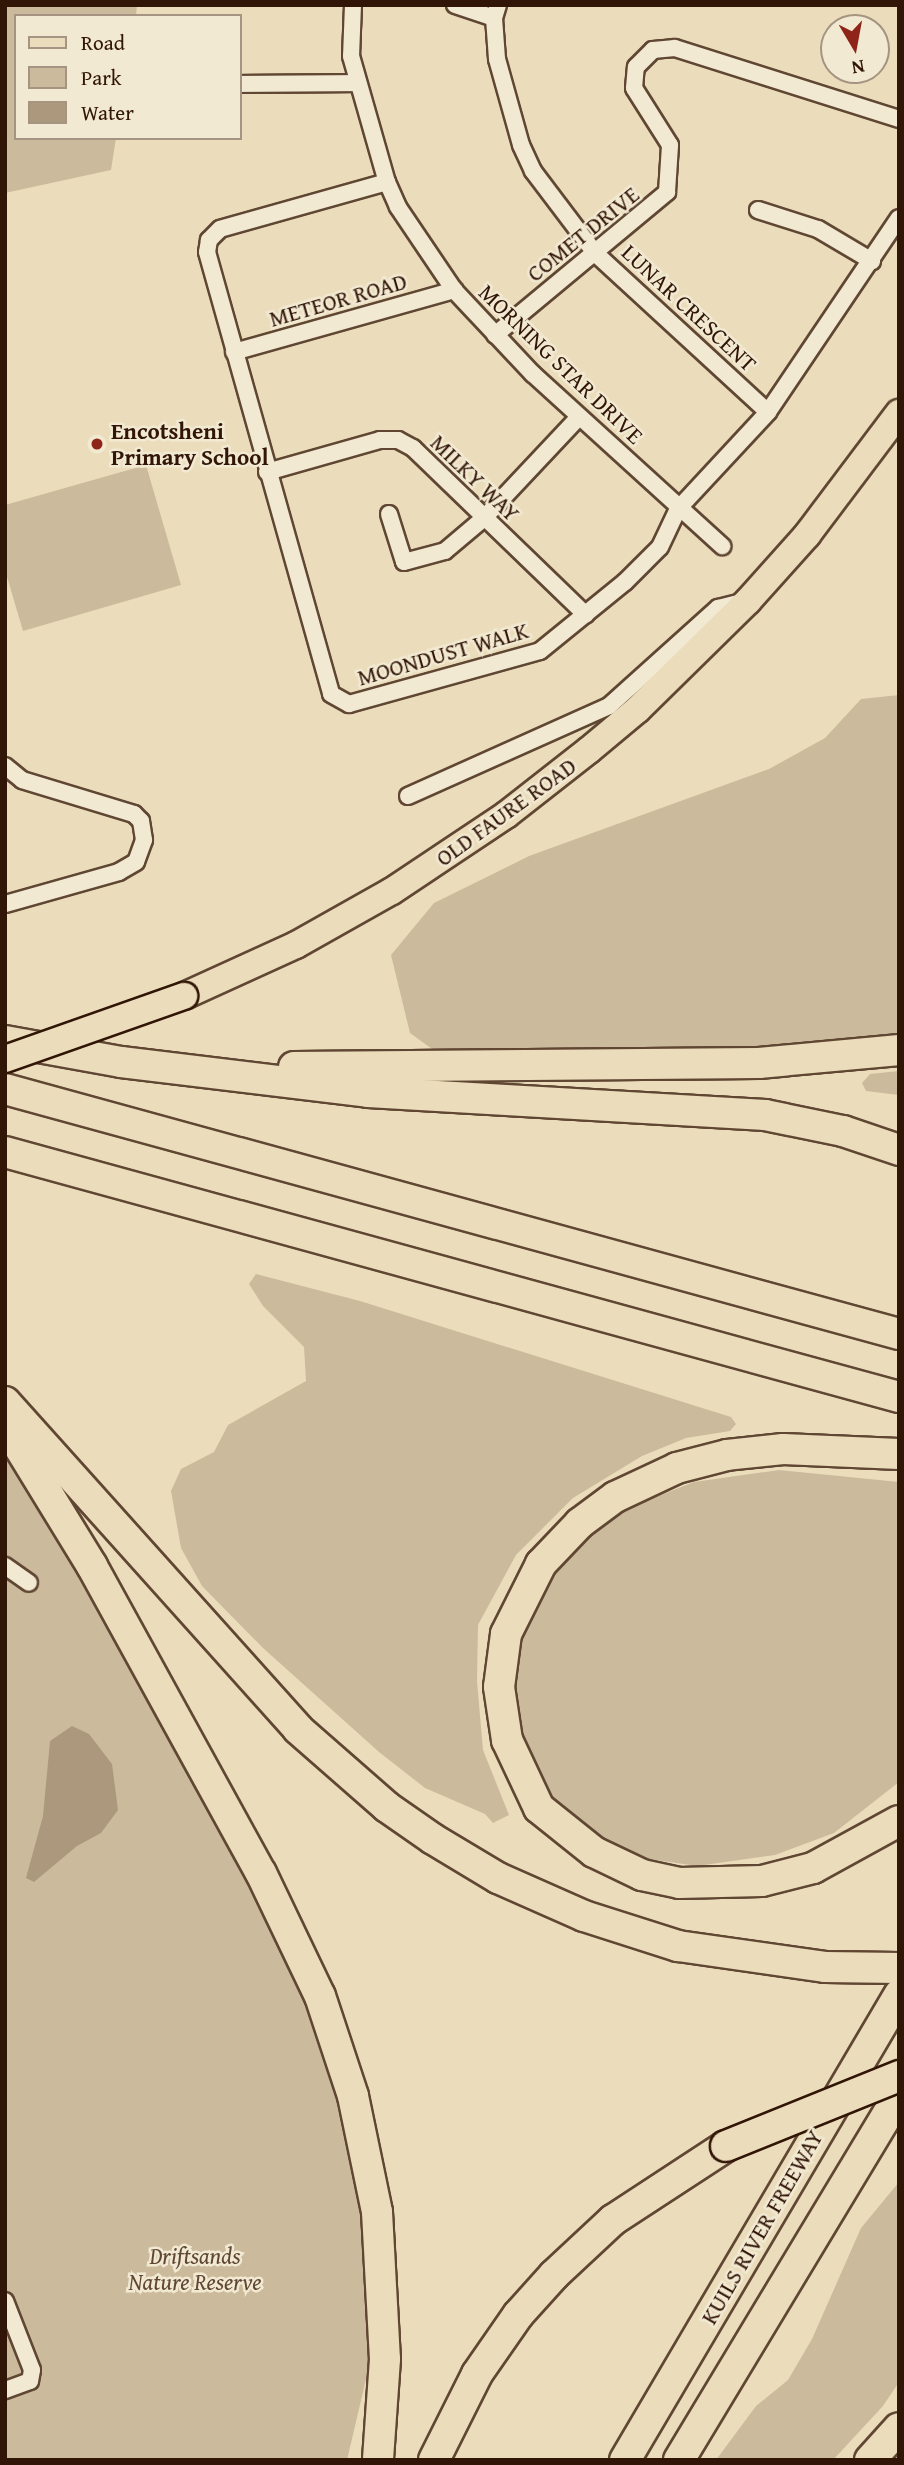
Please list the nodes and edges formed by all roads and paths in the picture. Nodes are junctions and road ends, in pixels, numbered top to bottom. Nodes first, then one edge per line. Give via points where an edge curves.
1 (353, 5) edge
2 (455, 5) edge
3 (496, 12) edge
4 (358, 83) junction
5 (242, 84) edge
6 (899, 119) edge
7 (387, 182) junction
8 (758, 210) dead end
9 (899, 218) edge
10 (595, 253) junction
11 (872, 261) junction
12 (454, 290) junction
13 (495, 335) junction
14 (234, 352) junction
15 (768, 412) junction
16 (899, 413) edge
17 (579, 417) junction
18 (267, 472) junction
19 (678, 509) junction
20 (389, 514) dead end
21 (484, 519) junction
22 (722, 546) dead end
23 (748, 601) junction
24 (586, 615) junction
25 (5, 766) edge
26 (408, 796) dead end
27 (5, 904) edge
28 (5, 1041) edge
29 (899, 1050) edge
30 (5, 1059) edge
31 (199, 1071) junction
32 (5, 1089) edge
33 (899, 1150) edge
34 (5, 1152) edge
35 (899, 1334) edge
36 (899, 1397) edge
37 (5, 1402) edge
38 (5, 1424) edge
39 (899, 1454) edge
40 (5, 1566) edge
41 (29, 1583) dead end
42 (899, 1821) edge
43 (899, 1968) edge
44 (899, 1995) edge
45 (899, 2076) edge
46 (899, 2096) edge
47 (5, 2301) edge
48 (5, 2390) edge
49 (899, 2428) edge
50 (378, 2460) edge
51 (434, 2460) edge
52 (625, 2460) edge
53 (679, 2460) edge
54 (870, 2460) edge

1 - 4 street, MORNING STAR DRIVE via 349,32
2 - 3 street
3 - 10 street, LUNAR CRESCENT via 497,59 526,158
4 - 5 street
4 - 7 street, MORNING STAR DRIVE
6 - 10 street, COMET DRIVE via 675,48 653,50 636,67 634,88 670,145 671,180 658,202
7 - 12 street, MORNING STAR DRIVE via 398,207
7 - 14 street, MOONDUST WALK via 237,222 209,240 209,266
8 - 11 street via 818,229
9 - 11 street, MOONDUST WALK
10 - 13 street, COMET DRIVE
10 - 15 street, LUNAR CRESCENT
11 - 15 street, MOONDUST WALK
12 - 13 street, MORNING STAR DRIVE
12 - 14 street, METEOR ROAD
13 - 17 street, MORNING STAR DRIVE
14 - 18 street, MOONDUST WALK
15 - 19 street, MOONDUST WALK
16 - 23 main road, OLD FAURE ROAD via 814,527
17 - 19 street, MORNING STAR DRIVE
17 - 21 street
18 - 21 street, MILKY WAY via 380,440 398,440 413,448
18 - 24 street, MOONDUST WALK via 327,681 338,702 365,702 519,659 562,638
19 - 22 street, MORNING STAR DRIVE
19 - 24 street, MOONDUST WALK via 660,547
20 - 21 street via 402,557 411,563 444,551
21 - 24 street, MILKY WAY
23 - 26 street via 718,608 609,706
23 - 30 main road, OLD FAURE ROAD, bridge via 638,709 461,847 321,932 184,996
25 - 27 street via 22,780 134,814 141,821 144,840 136,862 119,872
28 - 31 highway
29 - 31 highway via 759,1063
31 - 33 highway via 368,1092 765,1115 844,1131
32 - 35 highway
34 - 36 highway
37 - 43 highway via 298,1729 387,1807 433,1839 498,1878 584,1916 678,1946 825,1967
38 - 50 highway via 99,1578 261,1873 320,1996 353,2096 377,2212 385,2359
39 - 42 highway via 783,1448 727,1455 677,1468 615,1497 559,1543 534,1575 506,1634 499,1688 507,1740 540,1808 594,1852 642,1875 679,1883 762,1881 813,1868
40 - 41 street
44 - 52 highway, KUILS RIVER FREEWAY
45 - 51 highway, bridge via 726,2146 613,2220 518,2315 477,2374
46 - 53 highway
47 - 48 street via 32,2370 30,2381
49 - 54 highway

